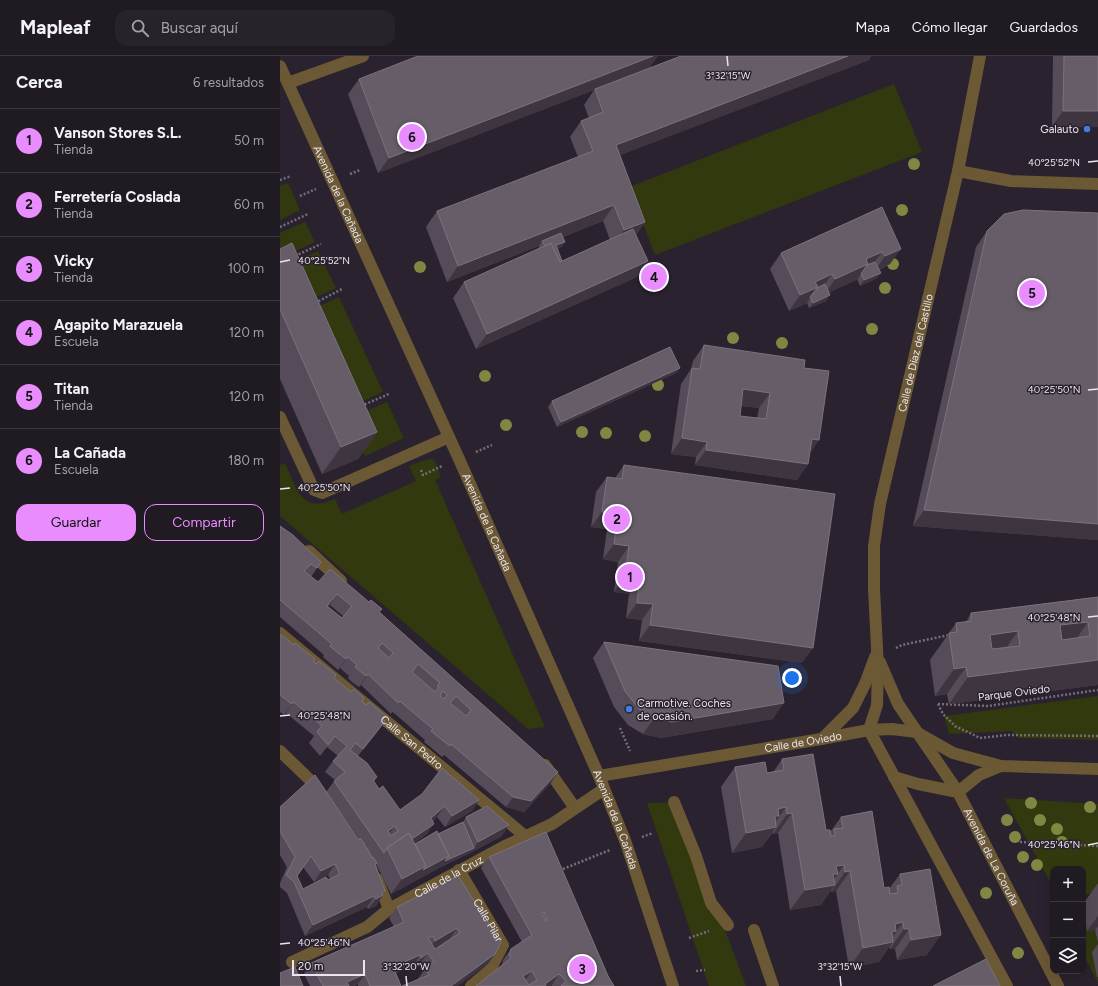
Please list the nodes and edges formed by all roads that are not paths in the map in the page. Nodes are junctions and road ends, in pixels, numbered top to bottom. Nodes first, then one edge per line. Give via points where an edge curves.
1 (363, 56) edge
2 (980, 56) edge
3 (280, 66) edge
4 (288, 83) junction
5 (958, 171) junction
6 (1098, 184) edge
7 (280, 417) edge
8 (449, 437) junction
9 (298, 541) edge
10 (350, 589) edge
11 (280, 633) edge
12 (876, 652) junction
13 (869, 730) junction
14 (916, 732) junction
15 (821, 739) junction
16 (284, 754) edge
17 (539, 758) edge
18 (1000, 766) junction
19 (1098, 770) edge
20 (599, 776) junction
21 (894, 777) junction
22 (604, 789) junction
23 (958, 792) junction
24 (327, 802) edge
25 (674, 802) dead end
26 (575, 808) junction
27 (524, 836) junction
28 (372, 870) edge
29 (459, 870) junction
30 (389, 909) junction
31 (728, 925) dead end
32 (754, 930) dead end
33 (292, 962) dead end
34 (995, 964) junction
35 (980, 968) edge
36 (471, 986) edge
37 (673, 986) edge
38 (773, 986) edge
39 (1006, 986) edge
40 (1058, 986) edge

1 - 4 street
2 - 5 street, Calle de Díaz del Castillo
3 - 4 street, Avenida de la Cañada
4 - 8 street, Avenida de la Cañada
5 - 6 street via 1011,181
5 - 12 street, Calle de Díaz del Castillo via 880,504 874,546
7 - 8 street via 314,490 322,493
8 - 20 street, Avenida de la Cañada
9 - 10 street
11 - 27 street, Calle San Pedro
12 - 13 street, Calle de Díaz del Castillo via 877,705
12 - 14 street, Calle de Díaz del Castillo via 898,704
12 - 15 street, Calle de Díaz del Castillo via 853,708
13 - 14 street, Calle de Oviedo
13 - 15 street, Calle de Oviedo
13 - 21 street
14 - 18 street, Calle de Oviedo via 953,753
14 - 23 street, Avenida de La Coruña
15 - 20 street, Calle de Oviedo
16 - 24 street
17 - 26 street
18 - 19 street, Calle de Oviedo
18 - 23 street, Calle de Oviedo via 979,775
20 - 22 street, Avenida de la Cañada
21 - 23 street
21 - 34 street
22 - 26 street, Calle de la Cruz
22 - 37 street, Avenida de la Cañada via 626,843
23 - 40 street, Avenida de La Coruña
25 - 31 street via 696,856 711,903
26 - 27 street, Calle de la Cruz via 552,824
27 - 29 street, Calle de la Cruz
28 - 30 street
29 - 30 street, Calle de la Cruz
29 - 36 street, Calle Pilar via 503,945 490,970
30 - 33 street, Calle de la Cruz via 367,927
32 - 38 street
34 - 35 street
34 - 39 street

